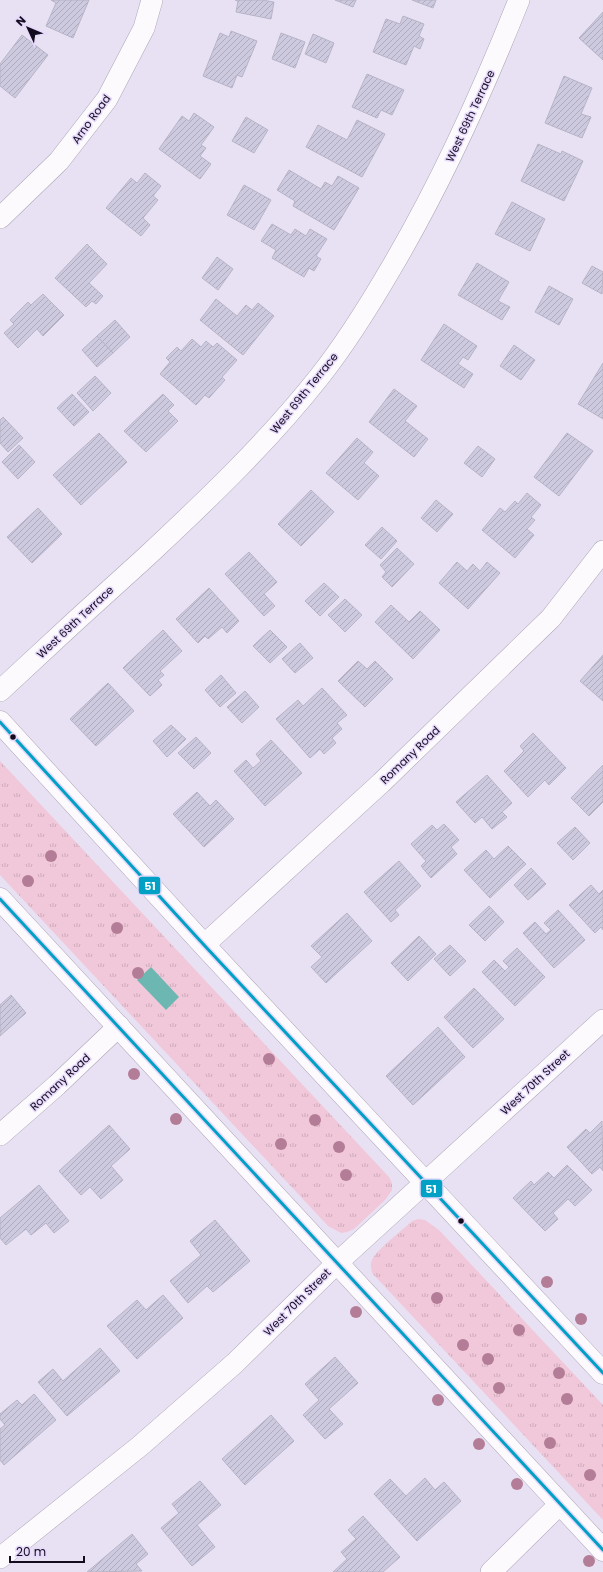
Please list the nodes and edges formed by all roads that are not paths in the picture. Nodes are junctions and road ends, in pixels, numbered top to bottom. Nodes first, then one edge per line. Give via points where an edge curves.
1 (152, 0) edge
2 (519, 0) edge
3 (0, 218) edge
4 (603, 551) edge
5 (0, 691) edge
6 (0, 722) edge
7 (0, 899) edge
8 (204, 945) junction
9 (603, 1020) edge
10 (119, 1026) junction
11 (0, 1135) edge
12 (426, 1182) junction
13 (337, 1263) junction
14 (603, 1373) edge
15 (560, 1504) junction
16 (603, 1550) edge
17 (0, 1558) edge
18 (490, 1572) edge

1 - 3 street, Arno Road via 144,28 107,99 59,161
2 - 5 street, West 69th Terrace via 460,140 415,229 366,311 320,376 267,438 196,510
4 - 8 street, Romany Road via 551,618 381,783
6 - 8 main road
7 - 10 main road
8 - 12 main road
9 - 12 street, West 70th Street
10 - 11 street, Romany Road
10 - 13 main road
12 - 13 street, West 70th Street
12 - 14 main road
13 - 15 main road
13 - 17 street, West 70th Street via 235,1363 140,1446
15 - 16 main road
15 - 18 street

